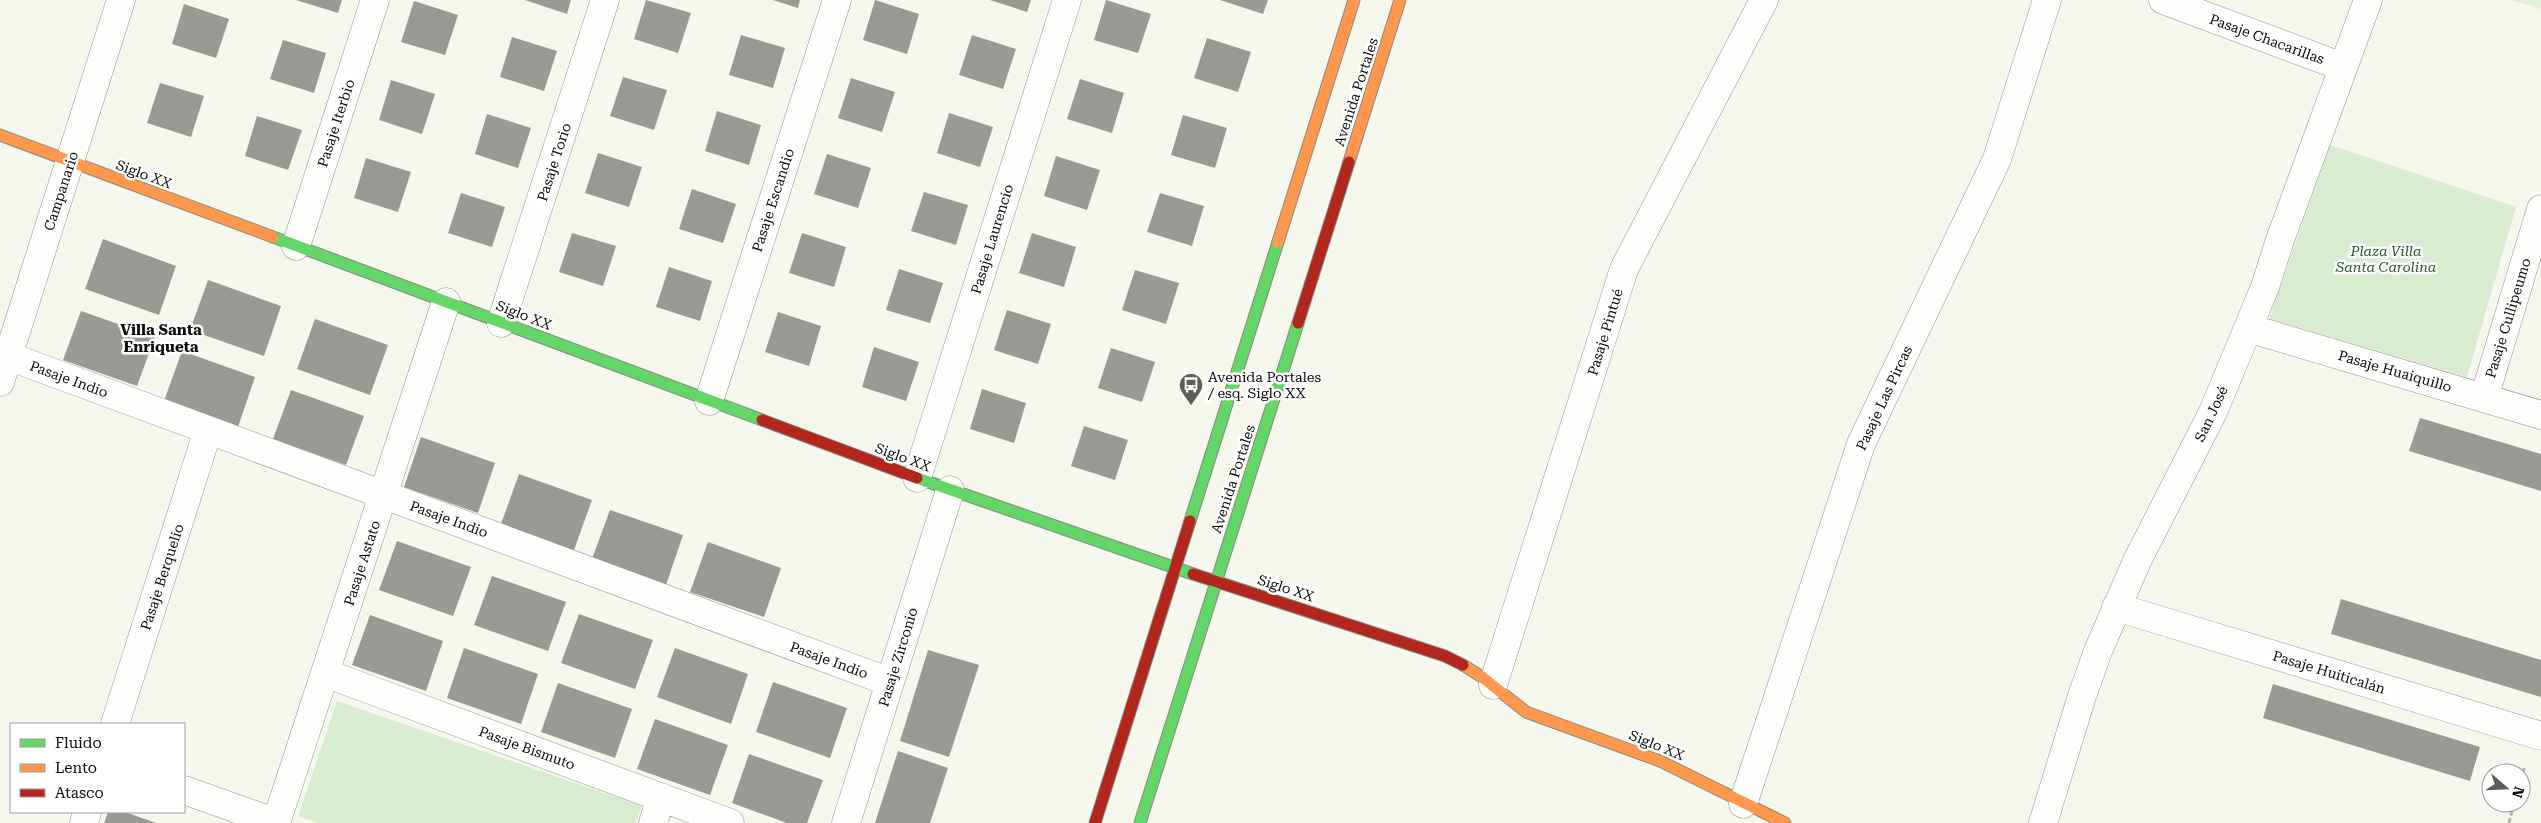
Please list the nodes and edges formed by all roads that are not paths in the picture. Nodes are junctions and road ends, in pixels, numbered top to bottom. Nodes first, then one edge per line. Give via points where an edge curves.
1 (121, 0) edge
2 (375, 0) edge
3 (605, 0) edge
4 (837, 0) edge
5 (1068, 0) edge
6 (1354, 0) edge
7 (1400, 0) edge
8 (1764, 0) edge
9 (2048, 0) edge
10 (2163, 0) edge
11 (2368, 0) edge
12 (2343, 67) junction
13 (0, 135) edge
14 (70, 162) junction
15 (2541, 209) edge
16 (296, 246) junction
17 (446, 302) junction
18 (502, 323) junction
19 (2248, 328) junction
20 (8, 356) junction
21 (0, 382) edge
22 (2484, 398) junction
23 (709, 401) junction
24 (2541, 415) edge
25 (208, 430) junction
26 (918, 478) junction
27 (950, 490) junction
28 (384, 495) junction
29 (1176, 569) junction
30 (1217, 581) junction
31 (2116, 607) junction
32 (325, 673) junction
33 (890, 682) junction
34 (1493, 685) junction
35 (115, 723) edge
36 (2541, 736) edge
37 (185, 790) edge
38 (661, 797) junction
39 (1743, 804) junction
40 (276, 823) edge
41 (653, 823) edge
42 (730, 823) edge
43 (846, 823) edge
44 (1095, 823) edge
45 (1140, 823) edge
46 (1785, 823) edge
47 (2044, 823) edge

1 - 14 street, Campanario
2 - 16 street, Pasaje Iterbio
3 - 18 street, Pasaje Torio
4 - 23 street, Pasaje Escandio
5 - 26 street, Pasaje Laurencio
6 - 29 street, Avenida Portales
7 - 30 street, Avenida Portales
8 - 34 street, Pasaje Pintué via 1624,269
9 - 39 street, Pasaje Las Pircas via 1997,159 1861,444
10 - 12 street, Pasaje Chacarillas
11 - 12 street, San José
12 - 19 street, San José
13 - 14 street, Siglo XX
14 - 16 street, Siglo XX
14 - 20 street, Campanario
15 - 22 street, Pasaje Cullipeumo
16 - 17 street, Siglo XX
17 - 18 street, Siglo XX
17 - 28 street, Pasaje Astato
18 - 23 street, Siglo XX
19 - 22 street, Pasaje Huaiquillo
19 - 31 street, San José via 2213,412
20 - 21 street, Campanario
20 - 25 street, Pasaje Indio
22 - 24 street, Pasaje Huaiquillo
23 - 26 street, Siglo XX
25 - 28 street, Pasaje Indio
25 - 35 street, Pasaje Berquelio
26 - 27 street, Siglo XX
27 - 29 street, Siglo XX
27 - 33 street, Pasaje Zirconio
28 - 32 street, Pasaje Astato
28 - 33 street, Pasaje Indio
29 - 30 street, Siglo XX
29 - 44 street, Avenida Portales
30 - 34 street, Siglo XX via 1445,656
30 - 45 street, Avenida Portales
31 - 36 street, Pasaje Huiticalán
31 - 47 street, San José via 2082,696
32 - 38 street, Pasaje Bismuto
32 - 40 street, Pasaje Astato
33 - 43 street, Pasaje Zirconio
34 - 39 street, Siglo XX via 1524,710 1544,720 1640,753
37 - 40 street
38 - 41 street
38 - 42 street, Pasaje Bismuto
39 - 46 street, Siglo XX

